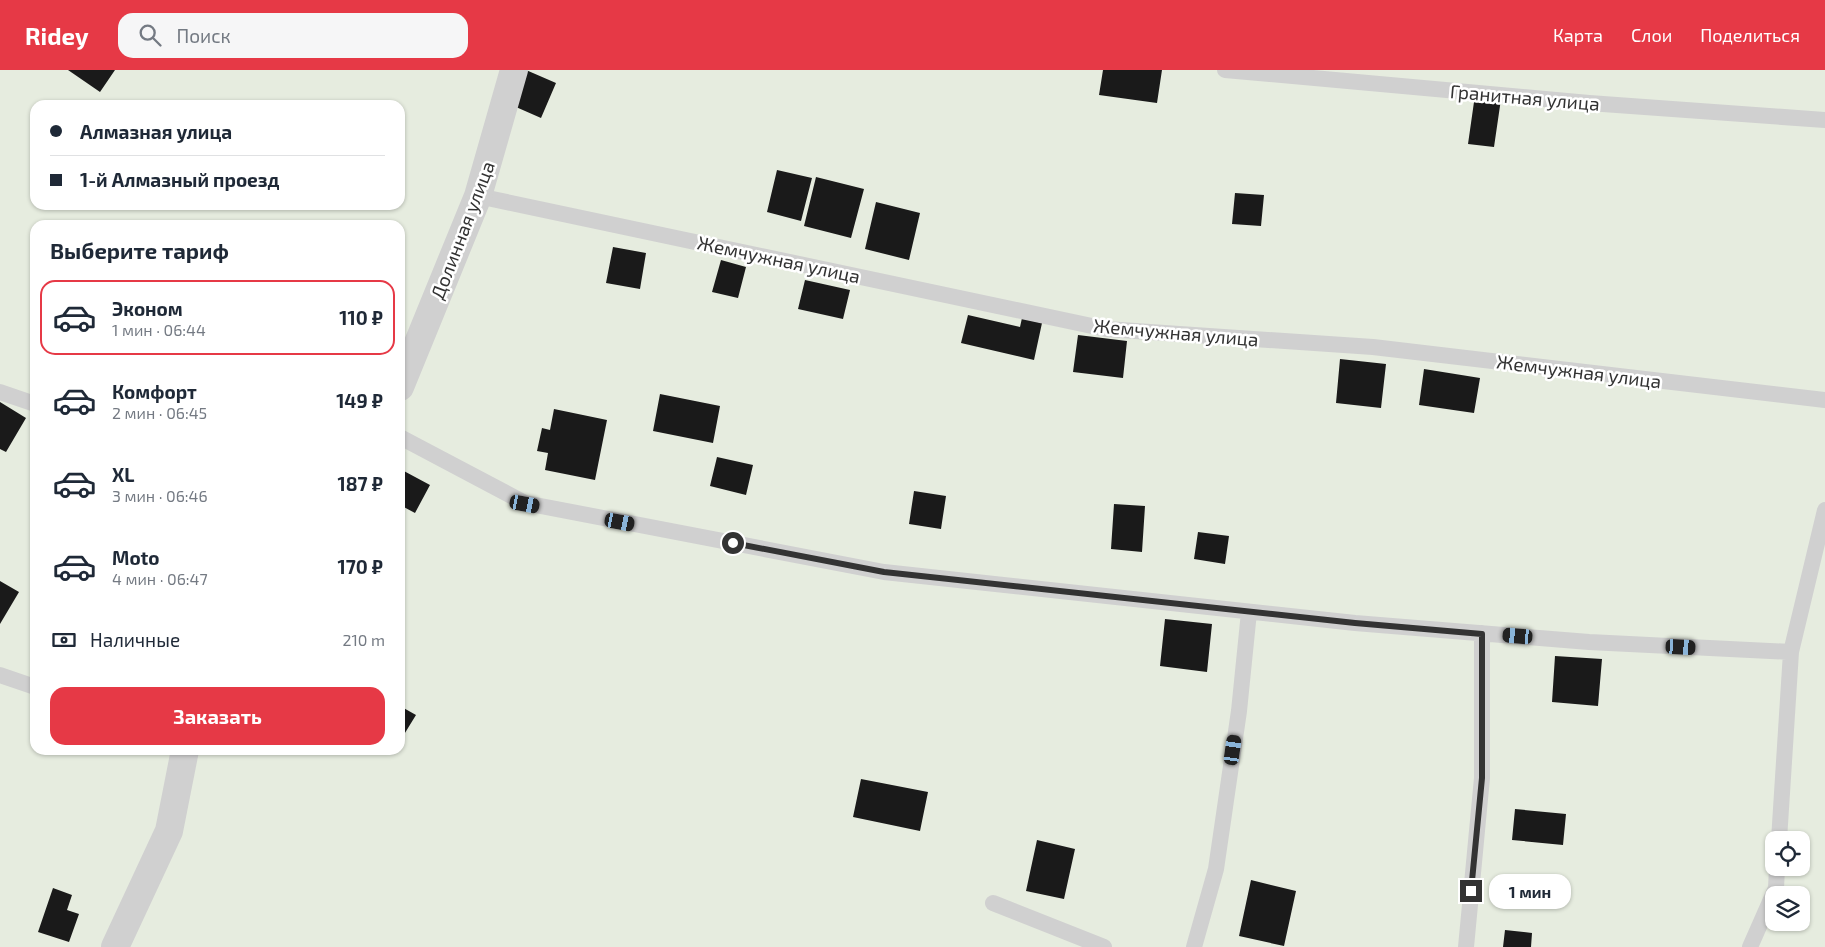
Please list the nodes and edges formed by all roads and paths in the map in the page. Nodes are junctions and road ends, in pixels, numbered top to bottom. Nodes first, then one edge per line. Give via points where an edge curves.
1 (514, 70) edge
2 (1225, 70) edge
3 (1825, 120) edge
4 (478, 196) junction
5 (405, 375) edge
6 (0, 392) edge
7 (1825, 400) edge
8 (30, 402) edge
9 (405, 440) edge
10 (1825, 510) edge
11 (1249, 612) junction
12 (1482, 634) junction
13 (1791, 652) junction
14 (0, 675) edge
15 (30, 685) edge
16 (183, 755) edge
17 (1780, 831) edge
18 (1777, 876) edge
19 (993, 903) dead end
20 (115, 947) edge
21 (1104, 947) edge
22 (1194, 947) edge
23 (1466, 947) edge
24 (1750, 947) edge

1 - 4 street, Долинная улица
2 - 3 lane, Гранитная улица via 1589,103
4 - 5 street, Долинная улица
4 - 7 lane, Жемчужная улица via 1106,329 1373,347
6 - 8 lane
9 - 11 lane via 525,504 884,572
10 - 13 lane
11 - 12 lane
11 - 22 lane via 1239,711 1216,869
12 - 13 lane
12 - 23 lane via 1482,778
13 - 17 lane
14 - 15 lane
16 - 20 street via 169,831
18 - 24 lane via 1776,888
19 - 21 lane

